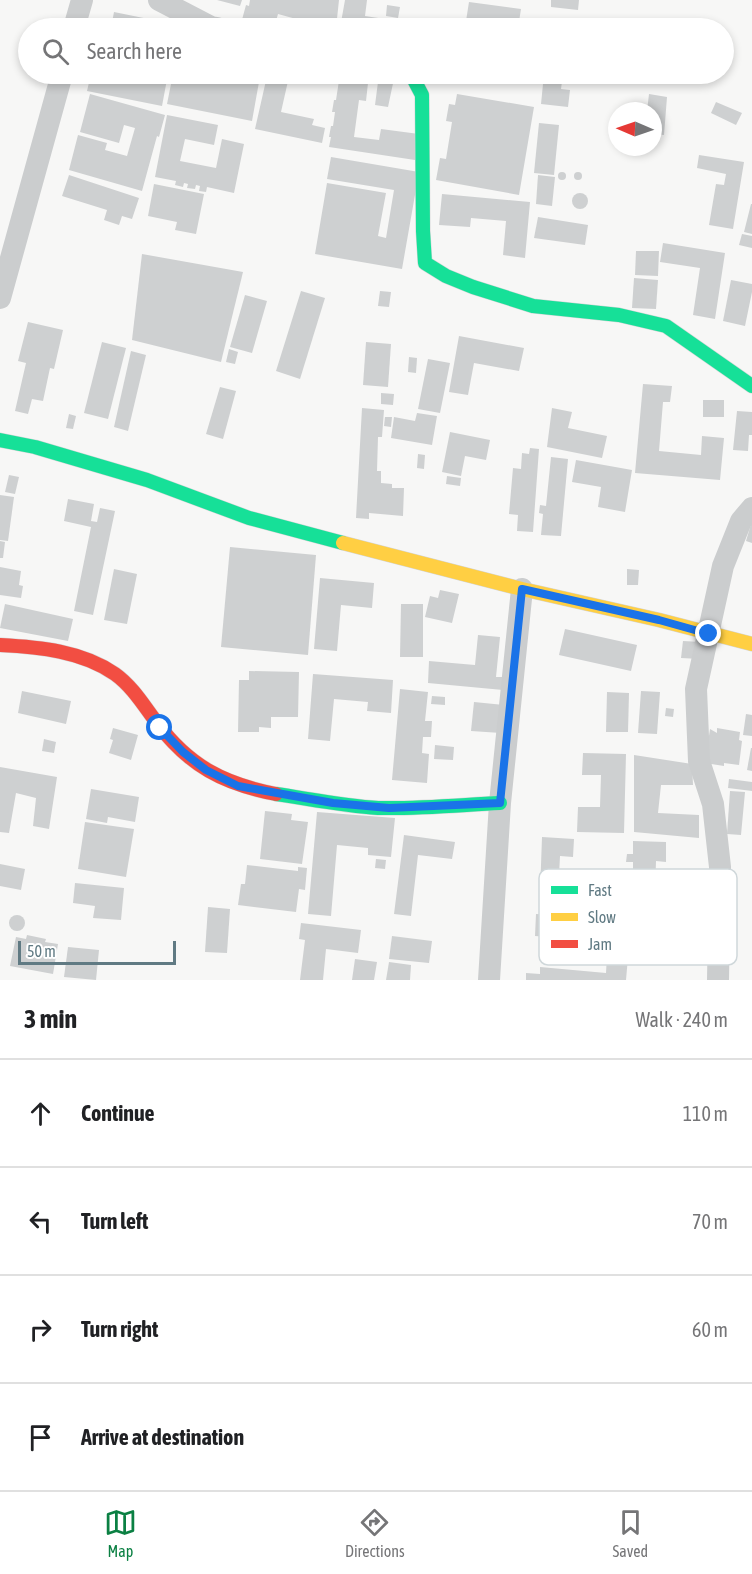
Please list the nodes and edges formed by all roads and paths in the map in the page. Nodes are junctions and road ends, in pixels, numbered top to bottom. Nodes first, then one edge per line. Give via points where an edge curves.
1 (82, 0) edge
2 (159, 0) edge
3 (77, 18) edge
4 (194, 18) edge
5 (59, 84) edge
6 (416, 84) edge
7 (0, 298) edge
8 (752, 386) edge
9 (0, 440) edge
10 (752, 508) edge
11 (522, 589) junction
12 (709, 634) junction
13 (752, 644) edge
14 (0, 645) edge
15 (500, 803) junction
16 (720, 869) edge
17 (718, 965) edge
18 (489, 980) edge
19 (718, 980) edge

1 - 3 street
2 - 4 street
5 - 7 street
6 - 8 street via 422,94 426,263 446,276 533,306 619,315 666,326
9 - 11 street via 147,480 249,518
10 - 12 street via 741,521 723,566
11 - 12 street
11 - 15 street
12 - 13 street
12 - 16 street via 696,689 699,761 713,804
14 - 15 street via 71,655 114,673 183,752 206,770 238,786 333,803 389,808
15 - 18 street
17 - 19 street

